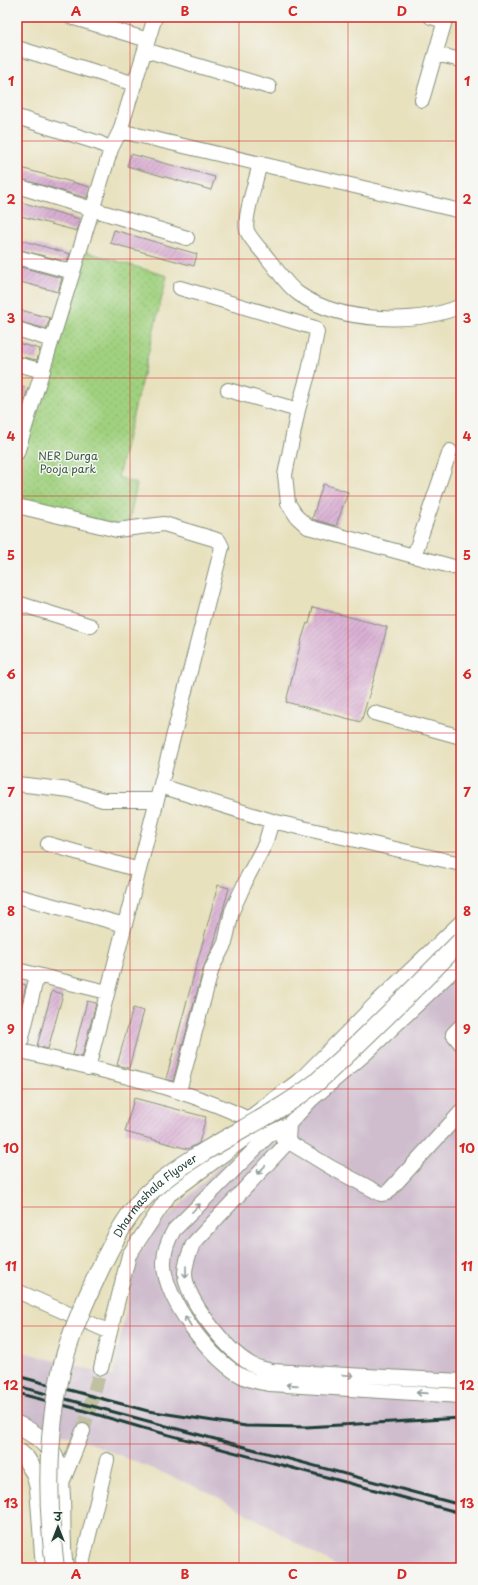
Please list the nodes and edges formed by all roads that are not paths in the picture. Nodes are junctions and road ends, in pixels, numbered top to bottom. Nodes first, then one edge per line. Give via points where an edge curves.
1 (71, 17) edge
2 (155, 17) edge
3 (431, 17) edge
4 (445, 19) edge
5 (147, 45) junction
6 (17, 48) edge
7 (436, 54) junction
8 (461, 60) edge
9 (135, 84) junction
10 (269, 87) dead end
11 (422, 100) dead end
12 (17, 116) edge
13 (120, 131) junction
14 (111, 149) junction
15 (260, 163) junction
16 (17, 186) edge
17 (93, 208) junction
18 (461, 211) edge
19 (187, 238) dead end
20 (17, 257) edge
21 (73, 272) junction
22 (180, 288) dead end
23 (461, 306) edge
24 (17, 329) edge
25 (52, 340) junction
26 (17, 364) edge
27 (43, 371) junction
28 (228, 390) dead end
29 (298, 410) junction
30 (18, 444) edge
31 (450, 451) dead end
32 (17, 506) edge
33 (414, 556) junction
34 (461, 570) edge
35 (17, 603) edge
36 (91, 626) dead end
37 (374, 713) dead end
38 (461, 737) edge
39 (17, 784) edge
40 (159, 793) junction
41 (272, 821) junction
42 (48, 844) dead end
43 (461, 864) edge
44 (139, 870) junction
45 (17, 896) edge
46 (461, 922) edge
47 (125, 926) junction
48 (461, 941) edge
49 (461, 963) edge
50 (17, 970) edge
51 (37, 975) junction
52 (108, 992) junction
53 (461, 1026) edge
54 (461, 1044) edge
55 (18, 1050) edge
56 (88, 1068) junction
57 (179, 1091) junction
58 (311, 1100) junction
59 (461, 1112) edge
60 (249, 1118) junction
61 (289, 1124) junction
62 (266, 1129) junction
63 (288, 1142) junction
64 (17, 1291) edge
65 (110, 1332) junction
66 (101, 1368) tunnel mouth
67 (461, 1381) edge
68 (461, 1396) edge
69 (17, 1425) edge
70 (83, 1431) tunnel mouth
71 (17, 1451) edge
72 (107, 1460) dead end
73 (60, 1490) junction
74 (45, 1568) edge
75 (55, 1568) edge
76 (64, 1568) edge
77 (81, 1568) edge

1 - 5 street
2 - 5 street
3 - 4 street
4 - 7 street
5 - 9 street
5 - 10 street
6 - 9 street
7 - 8 street
7 - 11 street
9 - 13 street
12 - 14 street
13 - 14 street
13 - 15 street
14 - 17 street
15 - 18 street
15 - 23 street via 246,221 247,233 289,286 300,295 319,305 348,314 374,318 423,316
16 - 17 street
17 - 19 street
17 - 21 street
20 - 21 street
21 - 25 street
22 - 29 street via 315,328 317,337
24 - 25 street
25 - 27 street
26 - 27 street
27 - 30 street
28 - 29 street
29 - 33 street via 285,475 288,503 297,517 308,527
31 - 33 street
32 - 40 street via 117,530 164,524 219,541 222,547
33 - 34 street
35 - 36 street
37 - 38 street
39 - 40 street via 70,790 103,800
40 - 41 street
40 - 44 street
41 - 43 street
41 - 57 street via 265,844 232,911 225,943 212,968
42 - 44 street
44 - 47 street
45 - 47 street
46 - 60 street via 301,1079
47 - 52 street
48 - 75 main road, Dharmashala Flyover, bridge via 396,1007 316,1082 293,1099 208,1149 155,1186 139,1201 124,1224 103,1263 78,1320 65,1355 56,1393 48,1478
49 - 58 street via 364,1055
50 - 51 street
51 - 52 street
51 - 55 street
52 - 56 street
53 - 54 street via 453,1034
55 - 56 street
56 - 57 street
57 - 60 street
58 - 61 street
58 - 62 street
59 - 63 street via 384,1194
60 - 62 street
61 - 62 street
61 - 63 street
62 - 63 street
62 - 65 street via 169,1195 129,1255
68 -> 62 street via 260,1382 246,1378 216,1358 192,1328 166,1279 166,1245 174,1230
63 -> 67 street via 193,1244 185,1275 190,1292 209,1324 248,1363 261,1369
64 - 65 street
65 - 66 street
69 - 73 main road via 39,1438 52,1453 56,1462
70 - 73 street
71 - 74 main road via 35,1473 39,1488
72 - 77 street
73 - 76 main road

